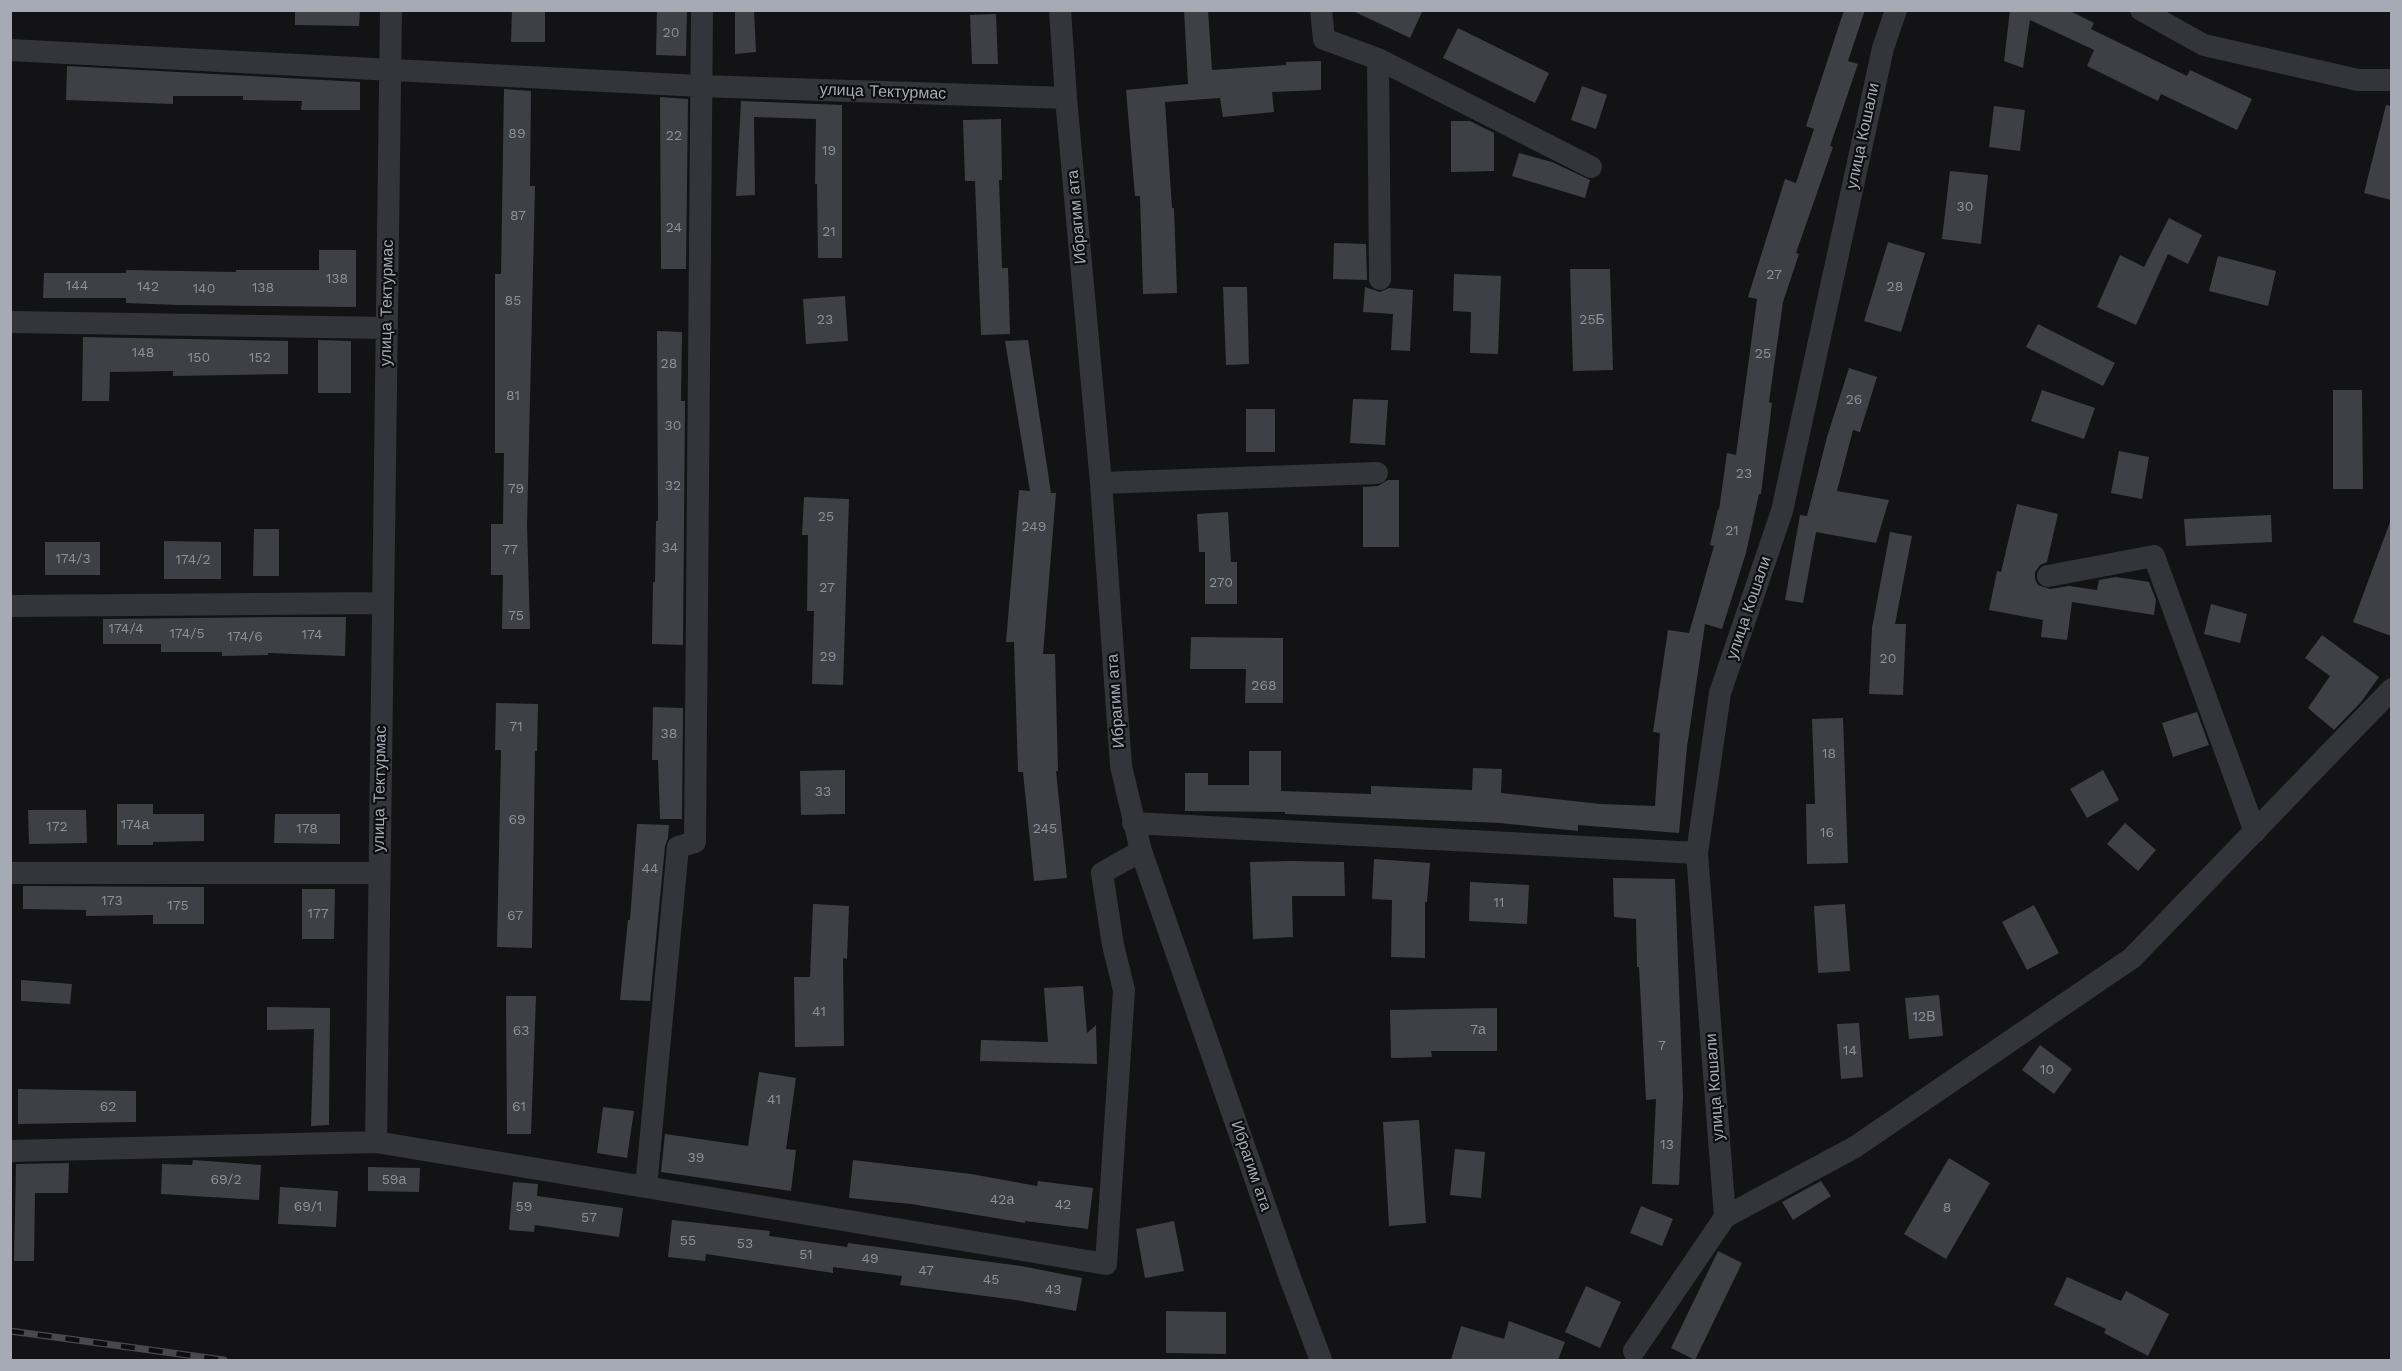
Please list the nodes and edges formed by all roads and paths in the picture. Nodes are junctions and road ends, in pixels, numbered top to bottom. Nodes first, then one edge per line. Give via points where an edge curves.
1 (391, 10) edge
2 (702, 10) edge
3 (1060, 10) edge
4 (1321, 10) edge
5 (1896, 10) edge
6 (2141, 10) edge
7 (10, 50) edge
8 (1378, 59) junction
9 (390, 70) junction
10 (2391, 80) edge
11 (700, 86) junction
12 (1066, 98) junction
13 (1591, 167) dead end
14 (1380, 279) dead end
15 (10, 322) edge
16 (387, 328) junction
17 (1377, 473) dead end
18 (1101, 483) junction
19 (2048, 576) dead end
20 (383, 603) junction
21 (10, 606) edge
22 (2391, 689) edge
23 (1133, 823) junction
24 (2255, 832) junction
25 (1141, 851) junction
26 (1697, 853) junction
27 (10, 873) edge
28 (379, 873) junction
29 (376, 1142) junction
30 (10, 1151) edge
31 (646, 1187) junction
32 (1725, 1217) junction
33 (1634, 1351) dead end
34 (1322, 1360) edge

1 - 9 street, улица Тектурмас
2 - 11 street
3 - 12 street, Ибрагим ата
4 - 8 street via 1324,39
5 - 26 street, улица Кошали via 1883,48 1782,512 1720,693
6 - 10 street via 2204,45 2358,80
7 - 9 street, улица Тектурмас
8 - 13 street
8 - 14 street
9 - 11 street, улица Тектурмас
9 - 16 street, улица Тектурмас
11 - 12 street, улица Тектурмас
11 - 31 street via 695,842 678,847
12 - 18 street, Ибрагим ата
15 - 16 street
16 - 20 street, улица Тектурмас
17 - 18 street
18 - 23 street, Ибрагим ата via 1121,766
19 - 24 street via 2154,556
20 - 21 street
20 - 28 street, улица Тектурмас
22 - 24 street
23 - 25 street, Ибрагим ата
23 - 26 street
24 - 32 street via 2132,958 1855,1147
25 - 31 street via 1102,873 1124,990 1106,1264
25 - 34 street, Ибрагим ата
26 - 32 street, улица Кошали
27 - 28 street
28 - 29 street, улица Тектурмас
29 - 30 street
29 - 31 street
32 - 33 street

